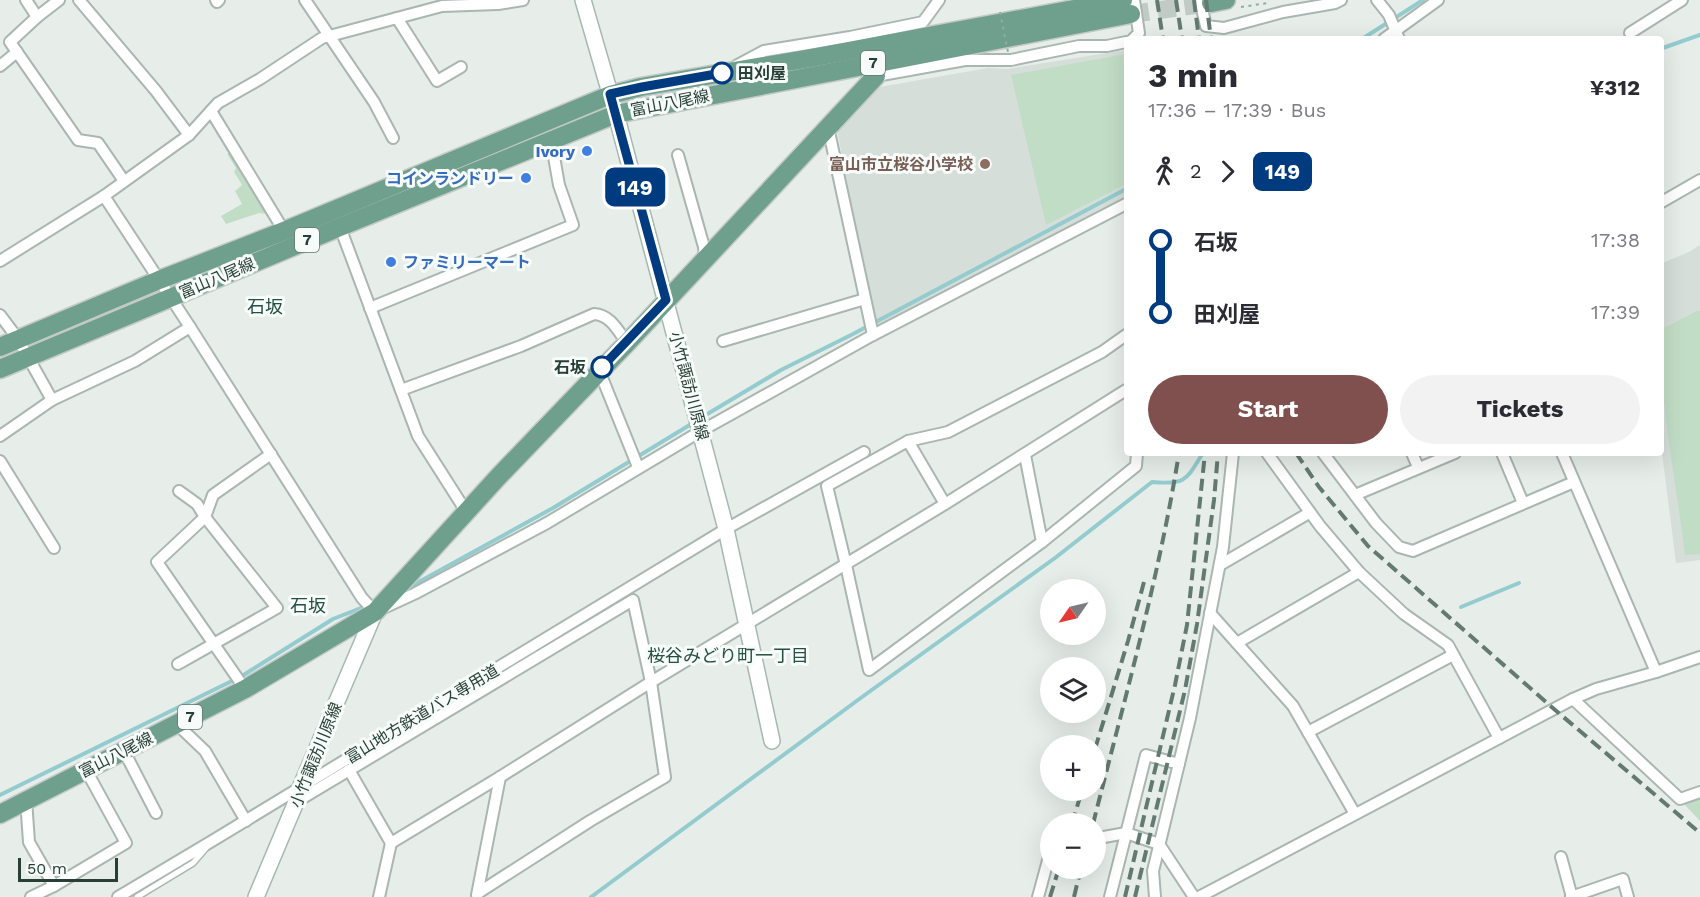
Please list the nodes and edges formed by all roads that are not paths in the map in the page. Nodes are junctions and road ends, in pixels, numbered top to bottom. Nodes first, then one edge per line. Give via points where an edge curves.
1 (26, 0) edge
2 (59, 0) edge
3 (79, 0) edge
4 (305, 0) edge
5 (523, 0) edge
6 (583, 0) edge
7 (939, 0) edge
8 (1341, 0) edge
9 (1377, 0) edge
10 (1438, 0) edge
11 (1682, 0) edge
12 (448, 3) edge
13 (1219, 3) edge
14 (1129, 5) edge
15 (37, 17) junction
16 (397, 18) junction
17 (1397, 32) edge
18 (1630, 33) dead end
19 (1136, 36) edge
20 (328, 37) junction
21 (1124, 42) edge
22 (17, 52) junction
23 (0, 66) edge
24 (461, 67) dead end
25 (722, 73) junction
26 (876, 76) joint
27 (610, 94) junction
28 (211, 111) junction
29 (616, 114) junction
30 (828, 127) junction
31 (189, 135) junction
32 (393, 138) dead end
33 (551, 140) junction
34 (678, 155) dead end
35 (1700, 180) edge
36 (124, 181) junction
37 (104, 196) junction
38 (1664, 201) edge
39 (1124, 205) edge
40 (340, 226) junction
41 (284, 231) junction
42 (705, 258) junction
43 (0, 261) edge
44 (159, 280) junction
45 (171, 297) junction
46 (865, 299) junction
47 (666, 300) junction
48 (370, 308) junction
49 (0, 315) edge
50 (190, 327) junction
51 (873, 335) junction
52 (1124, 336) edge
53 (18, 339) junction
54 (723, 341) dead end
55 (627, 343) junction
56 (0, 347) edge
57 (28, 358) junction
58 (0, 369) edge
59 (599, 370) junction
60 (401, 390) junction
61 (1124, 391) edge
62 (52, 400) junction
63 (701, 431) junction
64 (0, 436) edge
65 (908, 441) junction
66 (864, 452) dead end
67 (271, 454) junction
68 (1024, 454) junction
69 (1137, 456) edge
70 (1233, 456) edge
71 (1269, 456) edge
72 (1325, 456) edge
73 (1413, 456) edge
74 (1447, 456) edge
75 (1503, 456) edge
76 (1563, 456) edge
77 (0, 461) edge
78 (1418, 467) junction
79 (638, 468) junction
80 (1574, 482) junction
81 (179, 491) dead end
82 (1354, 495) junction
83 (1523, 503) junction
84 (945, 504) junction
85 (467, 513) junction
86 (1310, 513) junction
87 (205, 517) junction
88 (726, 530) junction
89 (1042, 542) junction
90 (54, 548) dead end
91 (846, 565) junction
92 (1220, 565) junction
93 (1359, 572) junction
94 (375, 612) junction
95 (1210, 613) junction
96 (747, 625) junction
97 (1237, 643) junction
98 (214, 645) junction
99 (1453, 655) junction
100 (1700, 657) edge
101 (178, 664) dead end
102 (1656, 672) junction
103 (651, 682) junction
104 (245, 689) junction
105 (1573, 699) junction
106 (179, 723) junction
107 (1308, 732) junction
108 (1499, 738) junction
109 (772, 741) dead end
110 (124, 751) junction
111 (1179, 764) junction
112 (86, 770) junction
113 (349, 770) junction
114 (500, 777) junction
115 (1700, 792) edge
116 (298, 795) junction
117 (26, 800) junction
118 (0, 812) edge
119 (156, 813) dead end
120 (1355, 814) junction
121 (246, 821) junction
122 (1126, 833) junction
123 (1106, 837) edge
124 (212, 842) junction
125 (392, 843) junction
126 (1159, 843) junction
127 (1561, 857) dead end
128 (1043, 879) edge
129 (54, 886) junction
130 (477, 895) edge
131 (31, 897) edge
132 (118, 897) edge
133 (137, 897) edge
134 (256, 897) edge
135 (379, 897) edge
136 (1038, 897) edge
137 (1110, 897) edge
138 (1155, 897) edge
139 (1196, 897) edge
140 (1572, 897) edge
141 (1628, 897) edge

1 - 15 street
2 - 15 street
3 - 31 street
4 - 20 street
5 - 12 street
6 - 27 main road, 小竹諏訪川原線
7 - 25 street via 923,21 764,51
8 - 13 street via 1224,28 1206,26
9 - 17 street
10 - 17 street
11 - 18 street
12 - 16 street
14 - 19 street via 1139,33
14 - 25 main road, 富山八尾線 / 7
14 - 29 main road, 富山八尾線 / 7
15 - 22 street via 10,42
16 - 20 street
16 - 24 street via 437,81
20 - 28 street via 218,102
20 - 32 street via 374,102
21 - 26 street via 1079,46 1011,60 965,60
22 - 23 street
22 - 36 street via 78,140 98,143
25 - 27 main road, 富山八尾線 / 7
26 - 30 main road, 富山八尾線 / 7
27 - 29 main road, 小竹諏訪川原線
27 - 41 main road, 富山八尾線 / 7
28 - 31 street
28 - 41 street
29 - 33 main road, 富山八尾線 / 7
29 - 47 main road, 小竹諏訪川原線
30 - 42 main road, 富山八尾線 / 7
30 - 46 street
31 - 36 street
33 - 40 main road, 富山八尾線 / 7
33 - 48 street via 559,185 573,225
34 - 42 street
35 - 38 street
36 - 37 street
37 - 43 street
37 - 44 street
39 - 51 street
40 - 45 main road, 富山八尾線 / 7
40 - 48 street
41 - 44 main road, 富山八尾線 / 7
42 - 47 main road, 富山八尾線 / 7
44 - 45 street
44 - 53 main road, 富山八尾線 / 7
45 - 50 street
45 - 57 main road, 富山八尾線 / 7
46 - 51 street
46 - 54 street
47 - 55 main road, 富山八尾線 / 7
47 - 63 main road, 小竹諏訪川原線
48 - 60 street
49 - 53 street
50 - 62 street via 135,361
50 - 67 street
51 - 63 street
52 - 65 street via 1102,352 948,432
53 - 56 main road, 富山八尾線 / 7
53 - 57 street
55 - 59 main road, 富山八尾線 / 7
55 - 60 street via 610,320 594,314 521,346
57 - 58 main road, 富山八尾線 / 7
57 - 62 street
59 - 79 street
59 - 85 main road, 富山八尾線 / 7
60 - 85 street via 418,436
61 - 68 street
62 - 64 street
63 - 79 street
63 - 88 main road, 小竹諏訪川原線
65 - 84 street
65 - 91 street via 826,486
66 - 88 street, 富山地方鉄道バス専用道
67 - 87 street via 213,495
67 - 94 street via 362,598
68 - 84 street
68 - 89 street
69 - 89 street via 1136,466
70 - 92 street
71 - 86 street
72 - 82 street
73 - 78 street
74 - 78 street
75 - 83 street
76 - 80 street
77 - 90 street
78 - 82 street
79 - 94 street via 526,534
80 - 83 street
80 - 102 street
81 - 87 street via 197,504
82 - 83 street via 1399,547 1413,551
84 - 91 street
85 - 94 main road, 富山八尾線 / 7
86 - 92 street
86 - 93 street
87 - 98 street via 157,562
87 - 98 street via 277,608
88 - 96 main road, 小竹諏訪川原線
88 - 116 street, 富山地方鉄道バス専用道
89 - 91 street via 868,670
91 - 96 street
92 - 95 street
93 - 97 street
93 - 99 street via 1404,614 1448,645
94 - 104 main road, 富山八尾線 / 7
94 - 116 main road, 小竹諏訪川原線
95 - 97 street
95 - 111 street
96 - 103 street
96 - 109 main road, 小竹諏訪川原線
97 - 107 street via 1293,706
98 - 101 street
98 - 104 street
99 - 107 street
99 - 108 street
100 - 102 street
102 - 105 street
103 - 113 street via 633,600
103 - 114 street
103 - 130 street via 664,777
104 - 106 main road, 富山八尾線 / 7
105 - 108 street
105 - 115 street via 1680,799
106 - 110 main road, 富山八尾線 / 7
106 - 121 street via 205,751
107 - 120 street
108 - 120 street
110 - 112 main road, 富山八尾線 / 7
110 - 119 street
111 - 122 street via 1146,755
111 - 126 street
112 - 117 main road, 富山八尾線 / 7
112 - 129 street via 126,843
113 - 116 street
113 - 125 street
114 - 125 street
114 - 130 street
116 - 121 street, 富山地方鉄道バス専用道
116 - 134 main road, 小竹諏訪川原線
117 - 118 main road, 富山八尾線 / 7
117 - 129 street via 29,842
120 - 139 street
121 - 124 street, 富山地方鉄道バス専用道
122 - 123 street
122 - 126 street
122 - 137 street
124 - 132 street, 富山地方鉄道バス専用道
124 - 133 lane via 193,863
125 - 135 street
126 - 138 street via 1153,871
126 - 139 street
127 - 140 street
128 - 136 street
129 - 131 street
140 - 141 street via 1623,879

